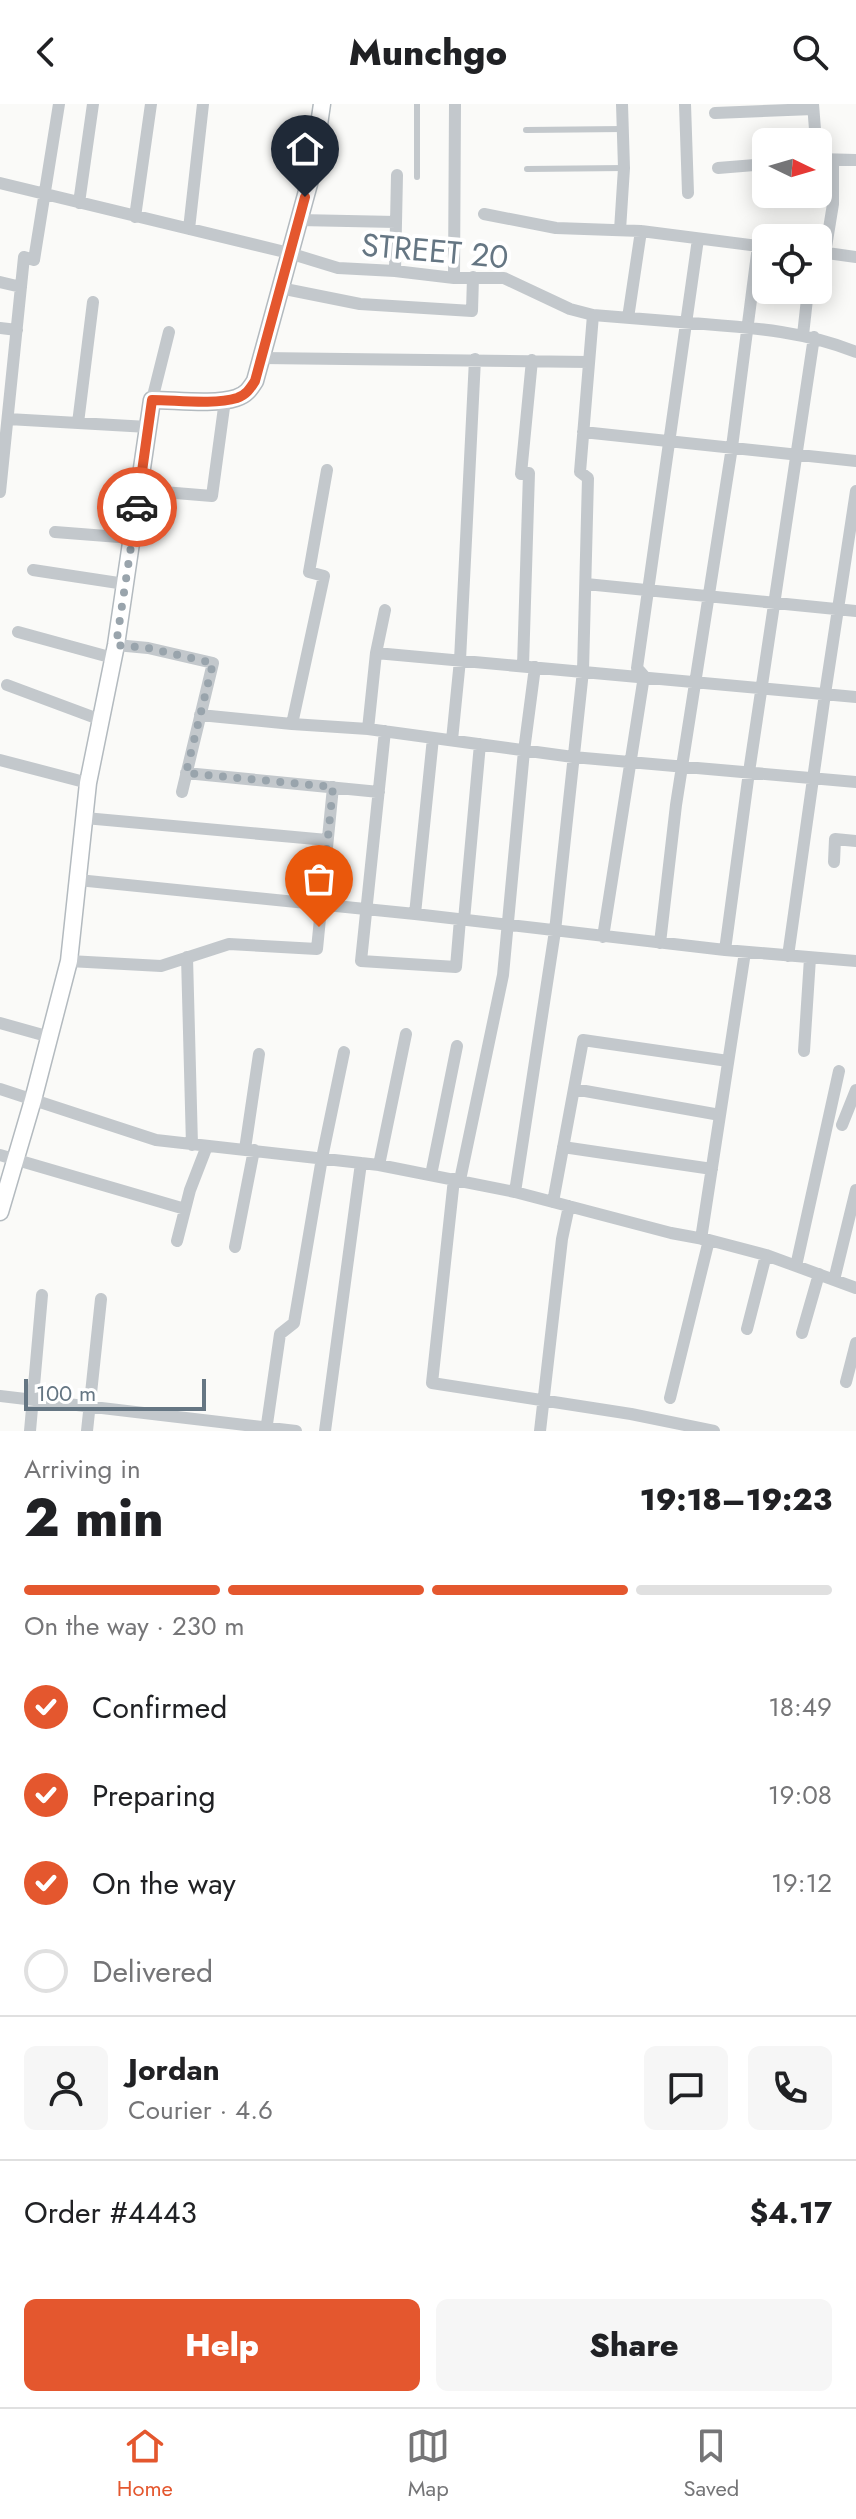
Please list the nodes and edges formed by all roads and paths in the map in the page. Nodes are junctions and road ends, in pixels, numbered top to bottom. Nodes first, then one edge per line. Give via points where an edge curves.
1 (59, 104) edge
2 (93, 104) edge
3 (151, 104) edge
4 (203, 104) edge
5 (322, 104) edge
6 (417, 104) edge
7 (455, 104) edge
8 (622, 104) edge
9 (685, 104) edge
10 (813, 106) edge
11 (715, 113) dead end
12 (815, 128) edge
13 (623, 129) junction
14 (526, 130) dead end
15 (833, 160) joint
16 (856, 160) edge
17 (752, 165) edge
18 (624, 168) junction
19 (718, 168) dead end
20 (527, 169) dead end
21 (397, 175) dead end
22 (417, 177) dead end
23 (0, 183) edge
24 (688, 193) dead end
25 (44, 194) junction
26 (79, 203) junction
27 (484, 214) dead end
28 (135, 217) junction
29 (299, 220) junction
30 (396, 222) junction
31 (828, 224) edge
32 (189, 229) junction
33 (620, 230) junction
34 (641, 231) junction
35 (698, 239) junction
36 (752, 245) edge
37 (289, 253) junction
38 (832, 253) edge
39 (856, 257) edge
40 (395, 271) junction
41 (473, 277) junction
42 (454, 278) junction
43 (0, 282) edge
44 (21, 287) junction
45 (280, 288) junction
46 (752, 300) edge
47 (93, 302) dead end
48 (808, 304) edge
49 (593, 315) junction
50 (628, 318) junction
51 (685, 322) junction
52 (747, 327) junction
53 (0, 328) edge
54 (17, 330) junction
55 (169, 332) dead end
56 (808, 336) junction
57 (856, 352) edge
58 (262, 358) junction
59 (475, 359) junction
60 (532, 360) junction
61 (589, 362) junction
62 (152, 400) junction
63 (225, 400) junction
64 (8, 419) junction
65 (78, 423) junction
66 (148, 427) junction
67 (583, 432) junction
68 (669, 440) junction
69 (732, 447) junction
70 (796, 454) junction
71 (856, 461) edge
72 (327, 470) dead end
73 (139, 490) junction
74 (856, 491) edge
75 (0, 492) edge
76 (55, 532) dead end
77 (132, 538) junction
78 (33, 570) dead end
79 (125, 584) junction
80 (586, 584) junction
81 (647, 590) junction
82 (709, 596) junction
83 (774, 602) junction
84 (838, 609) junction
85 (385, 610) dead end
86 (856, 611) edge
87 (18, 632) dead end
88 (115, 651) junction
89 (376, 653) junction
90 (460, 660) junction
91 (529, 666) junction
92 (583, 671) junction
93 (644, 676) junction
94 (696, 681) junction
95 (7, 685) dead end
96 (761, 688) junction
97 (825, 694) junction
98 (856, 697) edge
99 (200, 715) junction
100 (101, 720) junction
101 (292, 724) junction
102 (368, 729) junction
103 (385, 731) junction
104 (433, 738) junction
105 (452, 740) junction
106 (480, 744) junction
107 (524, 751) junction
108 (573, 757) junction
109 (0, 760) edge
110 (631, 763) junction
111 (683, 768) junction
112 (749, 772) junction
113 (186, 773) junction
114 (813, 778) junction
115 (856, 782) edge
116 (88, 783) junction
117 (333, 787) junction
118 (182, 792) dead end
119 (379, 792) junction
120 (85, 818) junction
121 (327, 840) junction
122 (856, 841) edge
123 (834, 862) dead end
124 (78, 880) junction
125 (321, 905) junction
126 (367, 909) junction
127 (415, 914) junction
128 (462, 920) junction
129 (508, 925) junction
130 (555, 931) junction
131 (603, 937) junction
132 (660, 943) junction
133 (725, 950) junction
134 (745, 952) junction
135 (788, 956) junction
136 (187, 957) junction
137 (810, 958) junction
138 (69, 961) junction
139 (856, 961) edge
140 (0, 1023) edge
141 (406, 1034) dead end
142 (50, 1037) junction
143 (457, 1046) dead end
144 (804, 1051) dead end
145 (344, 1052) dead end
146 (259, 1054) dead end
147 (728, 1061) junction
148 (839, 1071) dead end
149 (0, 1089) edge
150 (574, 1089) junction
151 (856, 1090) edge
152 (33, 1100) junction
153 (720, 1115) junction
154 (842, 1125) dead end
155 (192, 1145) junction
156 (207, 1146) junction
157 (563, 1147) junction
158 (250, 1149) junction
159 (8, 1157) edge
160 (322, 1158) junction
161 (361, 1163) junction
162 (379, 1165) junction
163 (712, 1169) junction
164 (431, 1175) junction
165 (457, 1180) junction
166 (856, 1190) edge
167 (515, 1192) junction
168 (553, 1202) junction
169 (569, 1206) junction
170 (185, 1209) junction
171 (0, 1212) edge
172 (705, 1240) junction
173 (177, 1241) dead end
174 (235, 1247) dead end
175 (766, 1255) junction
176 (796, 1266) junction
177 (819, 1274) junction
178 (834, 1280) junction
179 (856, 1288) edge
180 (42, 1295) dead end
181 (101, 1299) dead end
182 (747, 1329) dead end
183 (802, 1333) dead end
184 (856, 1343) edge
185 (846, 1382) dead end
186 (0, 1396) edge
187 (670, 1398) dead end
188 (33, 1399) junction
189 (542, 1401) junction
190 (89, 1406) junction
191 (266, 1429) edge
192 (30, 1431) edge
193 (87, 1431) edge
194 (296, 1431) edge
195 (325, 1431) edge
196 (540, 1431) edge
197 (714, 1431) edge

1 - 25 street
2 - 26 street
3 - 28 street
4 - 32 street
5 - 29 street
6 - 22 lane
7 - 42 street
8 - 13 street
9 - 24 street
10 - 11 street
10 - 12 street
13 - 14 lane
13 - 18 street
15 - 16 street
15 - 31 street
17 - 19 street
18 - 20 lane
18 - 33 street
21 - 30 street
23 - 25 street, STREET 20
25 - 26 street, STREET 20
25 - 44 street via 34,260 24,257
26 - 28 street, STREET 20
27 - 33 street via 556,228
28 - 32 street, STREET 20
29 - 30 street
29 - 37 street
30 - 40 street
32 - 37 street, STREET 20
33 - 34 street
34 - 35 street
34 - 50 street
35 - 36 street
35 - 51 street
37 - 40 street, STREET 20 via 338,268
37 - 45 street
38 - 39 street
40 - 42 street, STREET 20
41 - 42 street, STREET 20
41 - 45 street via 472,311 360,304
41 - 49 street, STREET 20 via 504,278
43 - 44 street
44 - 54 street
45 - 58 street
46 - 52 street
47 - 65 street
48 - 56 street
49 - 50 street, STREET 20
49 - 61 street
50 - 51 street, STREET 20
51 - 52 street, STREET 20
51 - 68 street
52 - 56 street, STREET 20
52 - 69 street
53 - 54 street
54 - 64 street
55 - 62 street
56 - 57 street, STREET 20
56 - 70 street
58 - 59 street
58 - 63 street via 248,392
59 - 60 street
59 - 90 street
60 - 61 street
60 - 91 street via 521,474 529,473
61 - 67 street
62 - 63 street
62 - 66 street
63 - 73 street via 212,496
64 - 65 street
64 - 75 street
65 - 66 street
66 - 73 street
67 - 68 street
67 - 80 street via 580,472 588,478
68 - 69 street
68 - 81 street
69 - 70 street
69 - 82 street
70 - 71 street
70 - 83 street
72 - 101 street via 309,572 324,576
73 - 77 street
74 - 84 street
76 - 77 street
77 - 79 street
78 - 79 street
79 - 88 street
80 - 81 street
80 - 92 street
81 - 82 street
81 - 93 street via 637,668
82 - 83 street
82 - 94 street
83 - 84 street
83 - 96 street
84 - 86 street
84 - 97 street
85 - 89 street
87 - 88 street
88 - 99 street via 148,648 213,663
88 - 100 street
89 - 90 street
89 - 102 street
90 - 91 street
90 - 105 street
91 - 92 street
91 - 107 street
92 - 93 street
92 - 108 street
93 - 94 street
93 - 110 street
94 - 96 street
94 - 111 street
95 - 100 street
96 - 97 street
96 - 112 street
97 - 98 street
97 - 114 street
99 - 101 street
99 - 113 street
100 - 116 street
101 - 102 street
102 - 103 street
103 - 104 street
103 - 119 street
104 - 105 street
104 - 127 street
105 - 106 street
106 - 107 street
106 - 128 street
107 - 108 street
107 - 129 street
108 - 110 street
108 - 130 street
109 - 116 street
110 - 111 street
110 - 131 street
111 - 112 street
111 - 132 street
112 - 114 street
112 - 133 street
113 - 117 street
113 - 118 street
114 - 115 street
114 - 135 street
116 - 120 street
117 - 119 street
117 - 121 street
119 - 126 street
120 - 121 street
120 - 124 street
121 - 125 street
122 - 123 street via 835,839
124 - 125 street
124 - 138 street
125 - 126 street
125 - 136 street via 317,949 229,944
126 - 127 street
126 - 128 street via 361,961 456,967
127 - 128 street
128 - 129 street
129 - 130 street
129 - 165 street via 503,975
130 - 131 street
130 - 167 street
131 - 132 street
132 - 133 street
133 - 134 street
134 - 135 street
134 - 147 street
135 - 137 street
136 - 138 street via 161,966
136 - 155 street
137 - 139 street
137 - 144 street
138 - 142 street
140 - 142 street
141 - 162 street
142 - 152 street
143 - 164 street
145 - 160 street
146 - 158 street
147 - 150 street via 583,1040
147 - 153 street
148 - 176 street
149 - 152 street
150 - 153 street
150 - 157 street
151 - 154 street
152 - 155 street via 156,1140
152 - 159 street
153 - 163 street
155 - 156 street
156 - 158 street
156 - 170 street
157 - 163 street
157 - 168 street
158 - 160 street
158 - 174 street
159 - 170 street
159 - 171 street
160 - 161 street
160 - 191 street via 294,1323 280,1334
161 - 162 street
161 - 195 street
162 - 164 street
163 - 172 street
164 - 165 street
165 - 167 street
165 - 189 street via 432,1383
166 - 178 street
167 - 168 street
168 - 169 street
169 - 172 street
169 - 189 street
170 - 173 street
172 - 175 street
172 - 187 street
175 - 176 street
175 - 182 street
176 - 177 street
177 - 178 street
177 - 183 street
178 - 179 street
180 - 188 street
181 - 190 street
184 - 185 street
186 - 188 street
188 - 190 street
188 - 192 street
189 - 196 street
189 - 197 street
190 - 191 street
190 - 193 street
191 - 194 street

